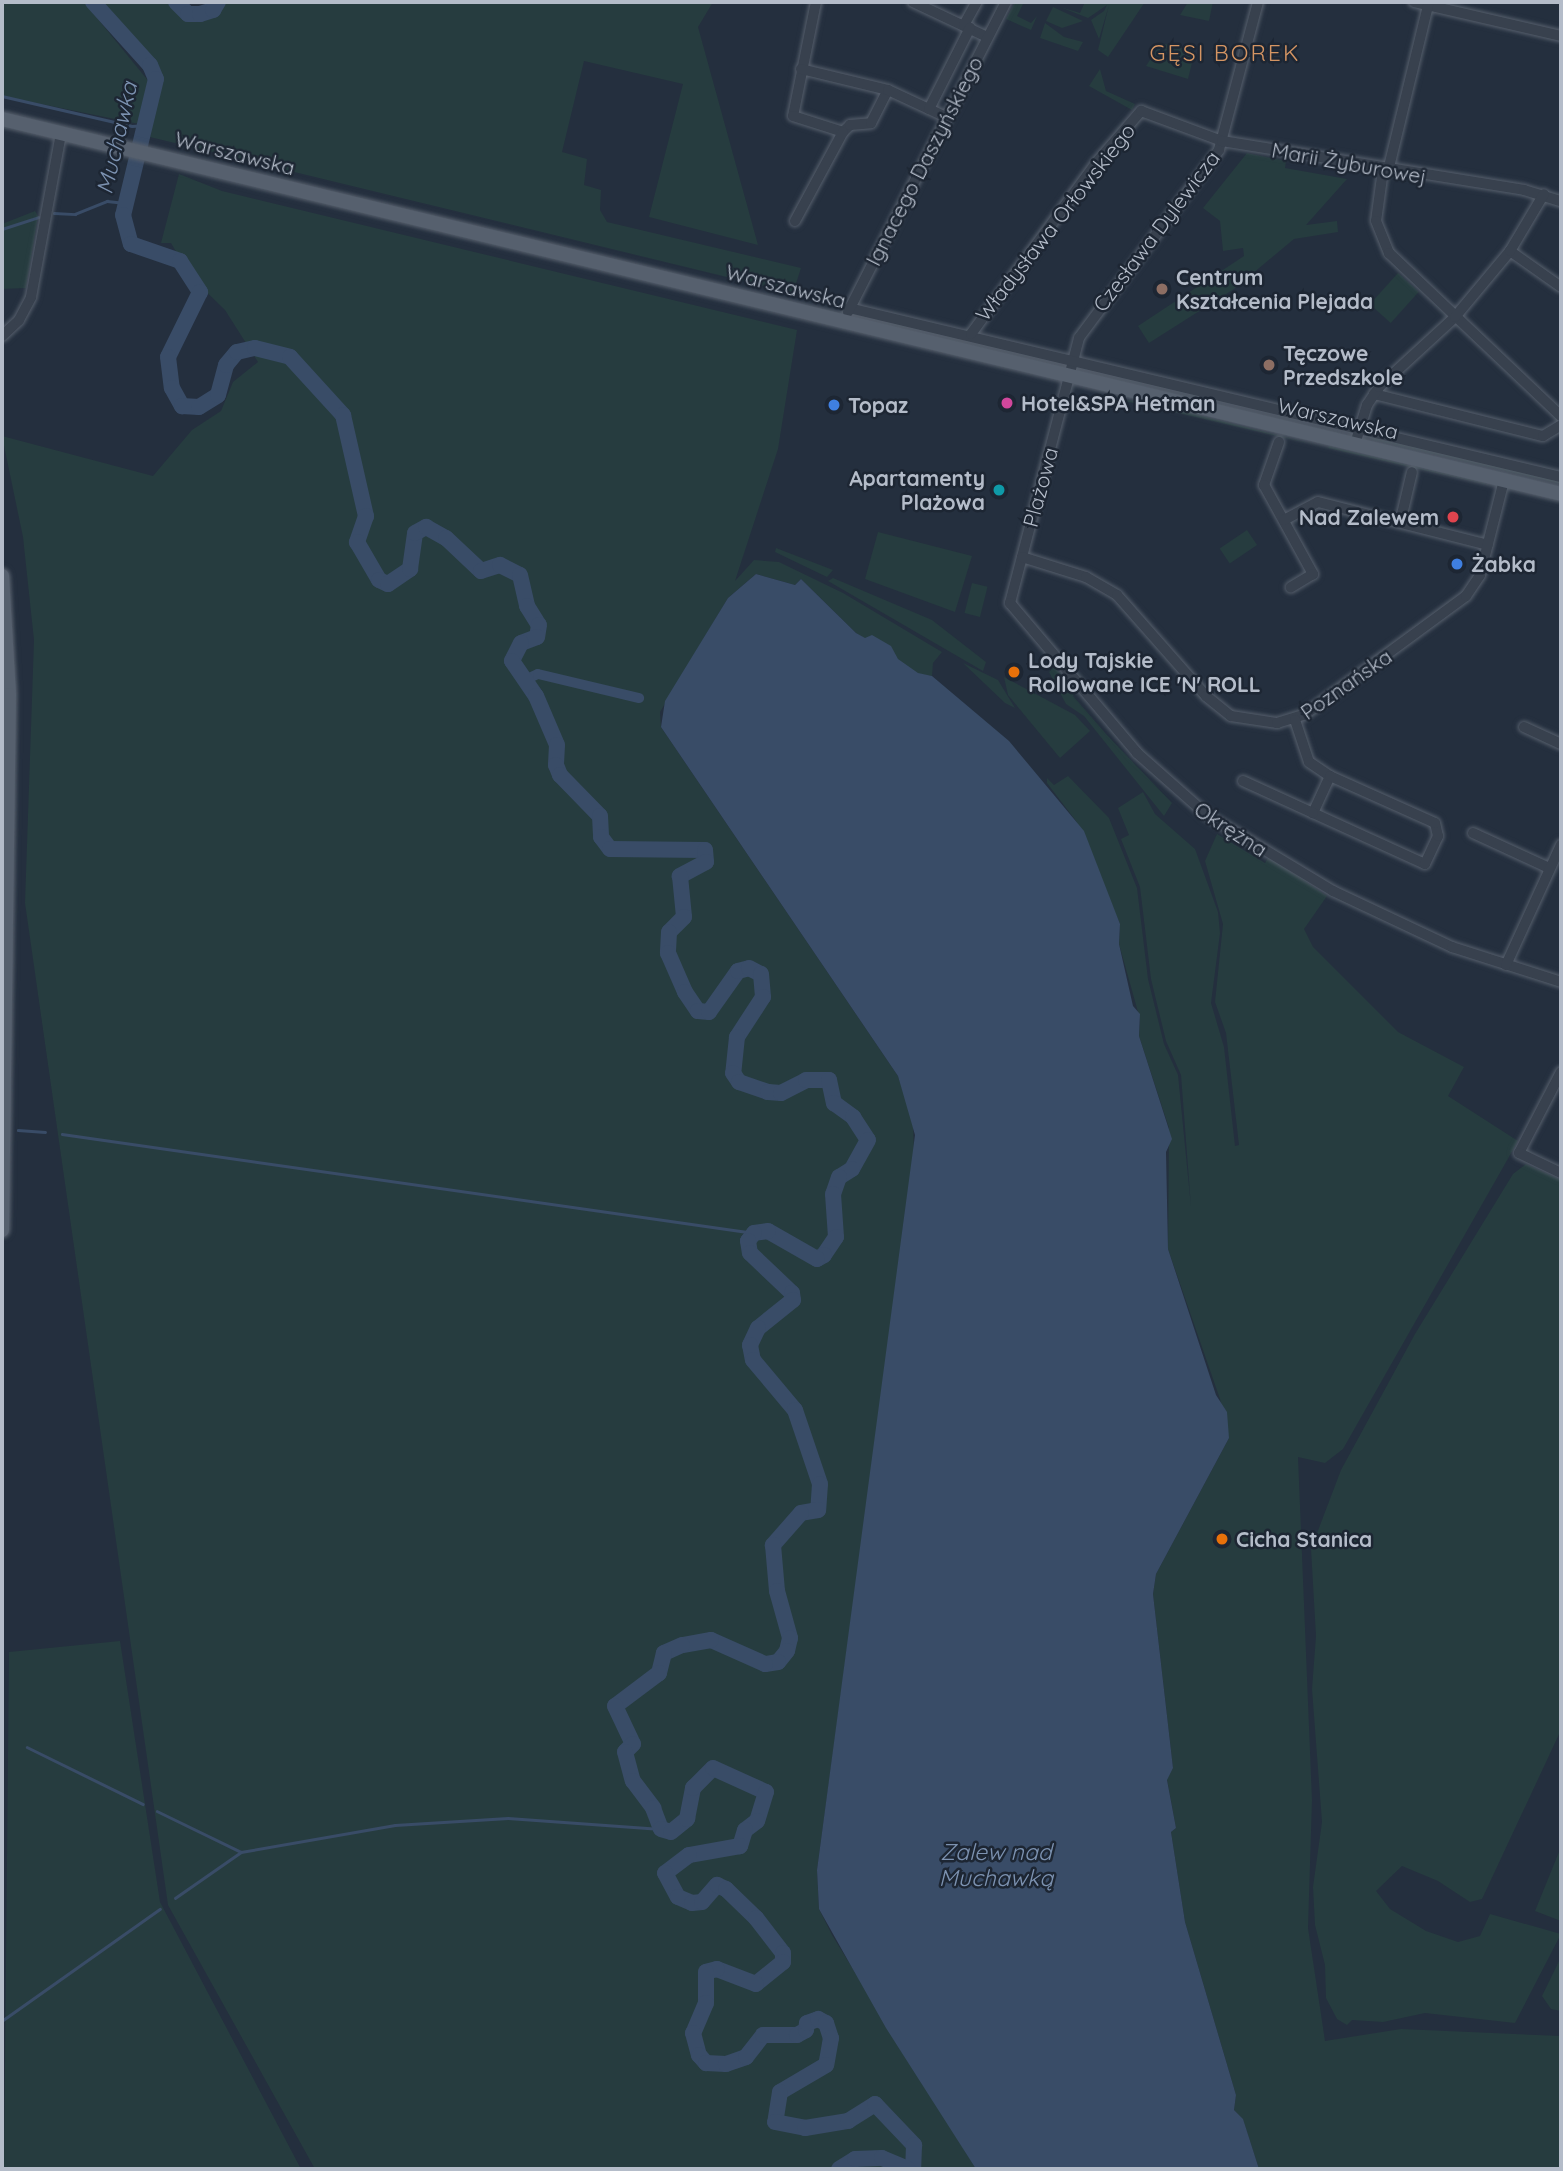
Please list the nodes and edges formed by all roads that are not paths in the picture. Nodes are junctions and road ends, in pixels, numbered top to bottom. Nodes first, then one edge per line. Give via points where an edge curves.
1 (816, 2) edge
2 (913, 2) edge
3 (977, 2) edge
4 (1006, 2) edge
5 (1258, 2) edge
6 (1414, 2) edge
7 (1429, 4) edge
8 (967, 27) junction
9 (1561, 36) edge
10 (987, 37) junction
11 (801, 69) junction
12 (888, 90) junction
13 (929, 109) junction
14 (1141, 111) joint
15 (946, 117) junction
16 (2, 119) edge
17 (843, 132) junction
18 (61, 133) junction
19 (1222, 141) junction
20 (1386, 171) junction
21 (1544, 194) junction
22 (1561, 201) edge
23 (795, 221) dead end
24 (1510, 251) junction
25 (1561, 287) edge
26 (847, 314) junction
27 (1455, 317) junction
28 (971, 334) junction
29 (2, 336) edge
30 (1073, 359) junction
31 (1068, 377) junction
32 (1374, 394) junction
33 (1561, 416) edge
34 (1561, 425) edge
35 (1359, 429) junction
36 (1279, 442) dead end
37 (1355, 444) junction
38 (1412, 472) dead end
39 (1561, 477) edge
40 (1504, 480) junction
41 (1561, 494) edge
42 (1284, 520) junction
43 (1401, 523) junction
44 (1488, 545) junction
45 (1022, 557) junction
46 (2, 576) edge
47 (1291, 587) dead end
48 (1295, 720) junction
49 (1524, 727) dead end
50 (1561, 744) edge
51 (1330, 776) junction
52 (1243, 781) dead end
53 (1313, 813) junction
54 (1473, 833) dead end
55 (1561, 845) edge
56 (1549, 868) junction
57 (1506, 965) junction
58 (1561, 982) edge
59 (1561, 1072) edge
60 (1561, 1173) edge
61 (2, 1230) edge

1 - 11 street
2 - 8 street
3 - 8 street
4 - 10 street, Ignacego Daszyńskiego
5 - 19 street, Czesława Dylewicza
6 - 7 street
7 - 9 street
7 - 20 street
8 - 10 street
8 - 13 street
10 - 15 street, Ignacego Daszyńskiego
11 - 12 street
11 - 17 street via 793,116
12 - 13 street
12 - 17 street via 871,122 850,125
13 - 15 street
14 - 19 street, Marii Żyburowej
14 - 28 street, Władysława Orłowskiego via 1096,163
15 - 26 street, Ignacego Daszyńskiego
16 - 18 main road, Warszawska
17 - 23 street
18 - 26 main road, Warszawska
18 - 29 street via 31,297 19,320
19 - 20 street, Marii Żyburowej
19 - 30 street, Czesława Dylewicza via 1090,320
20 - 21 street, Marii Żyburowej
20 - 27 street via 1376,220 1386,249
21 - 22 street, Marii Żyburowej
21 - 24 street
24 - 25 street
24 - 27 street
26 - 28 street
26 - 31 main road, Warszawska
27 - 32 street
27 - 33 street
28 - 30 street
30 - 31 street, Czesława Dylewicza
30 - 35 street
31 - 37 main road, Warszawska
31 - 45 street, Plażowa
32 - 34 street via 1543,436
32 - 35 street
35 - 37 street
35 - 39 street
36 - 42 street via 1264,485
37 - 40 main road, Warszawska
38 - 43 street
40 - 41 main road, Warszawska
40 - 44 street, Poznańska
42 - 43 street via 1318,502
42 - 47 street via 1313,574
43 - 44 street
44 - 48 street, Poznańska via 1480,575 1466,596
45 - 48 street, Poznańska via 1086,577 1117,595 1206,696 1231,716 1264,724
45 - 57 street, Okrężna via 1010,603 1180,795 1333,891 1452,947
46 - 61 main road via 9,695
48 - 51 street via 1309,762
49 - 50 street
51 - 53 street
51 - 53 street via 1435,823 1438,836 1425,864
52 - 53 street
54 - 56 street
55 - 56 street
56 - 57 street
57 - 58 street, Okrężna
59 - 60 street via 1519,1153

